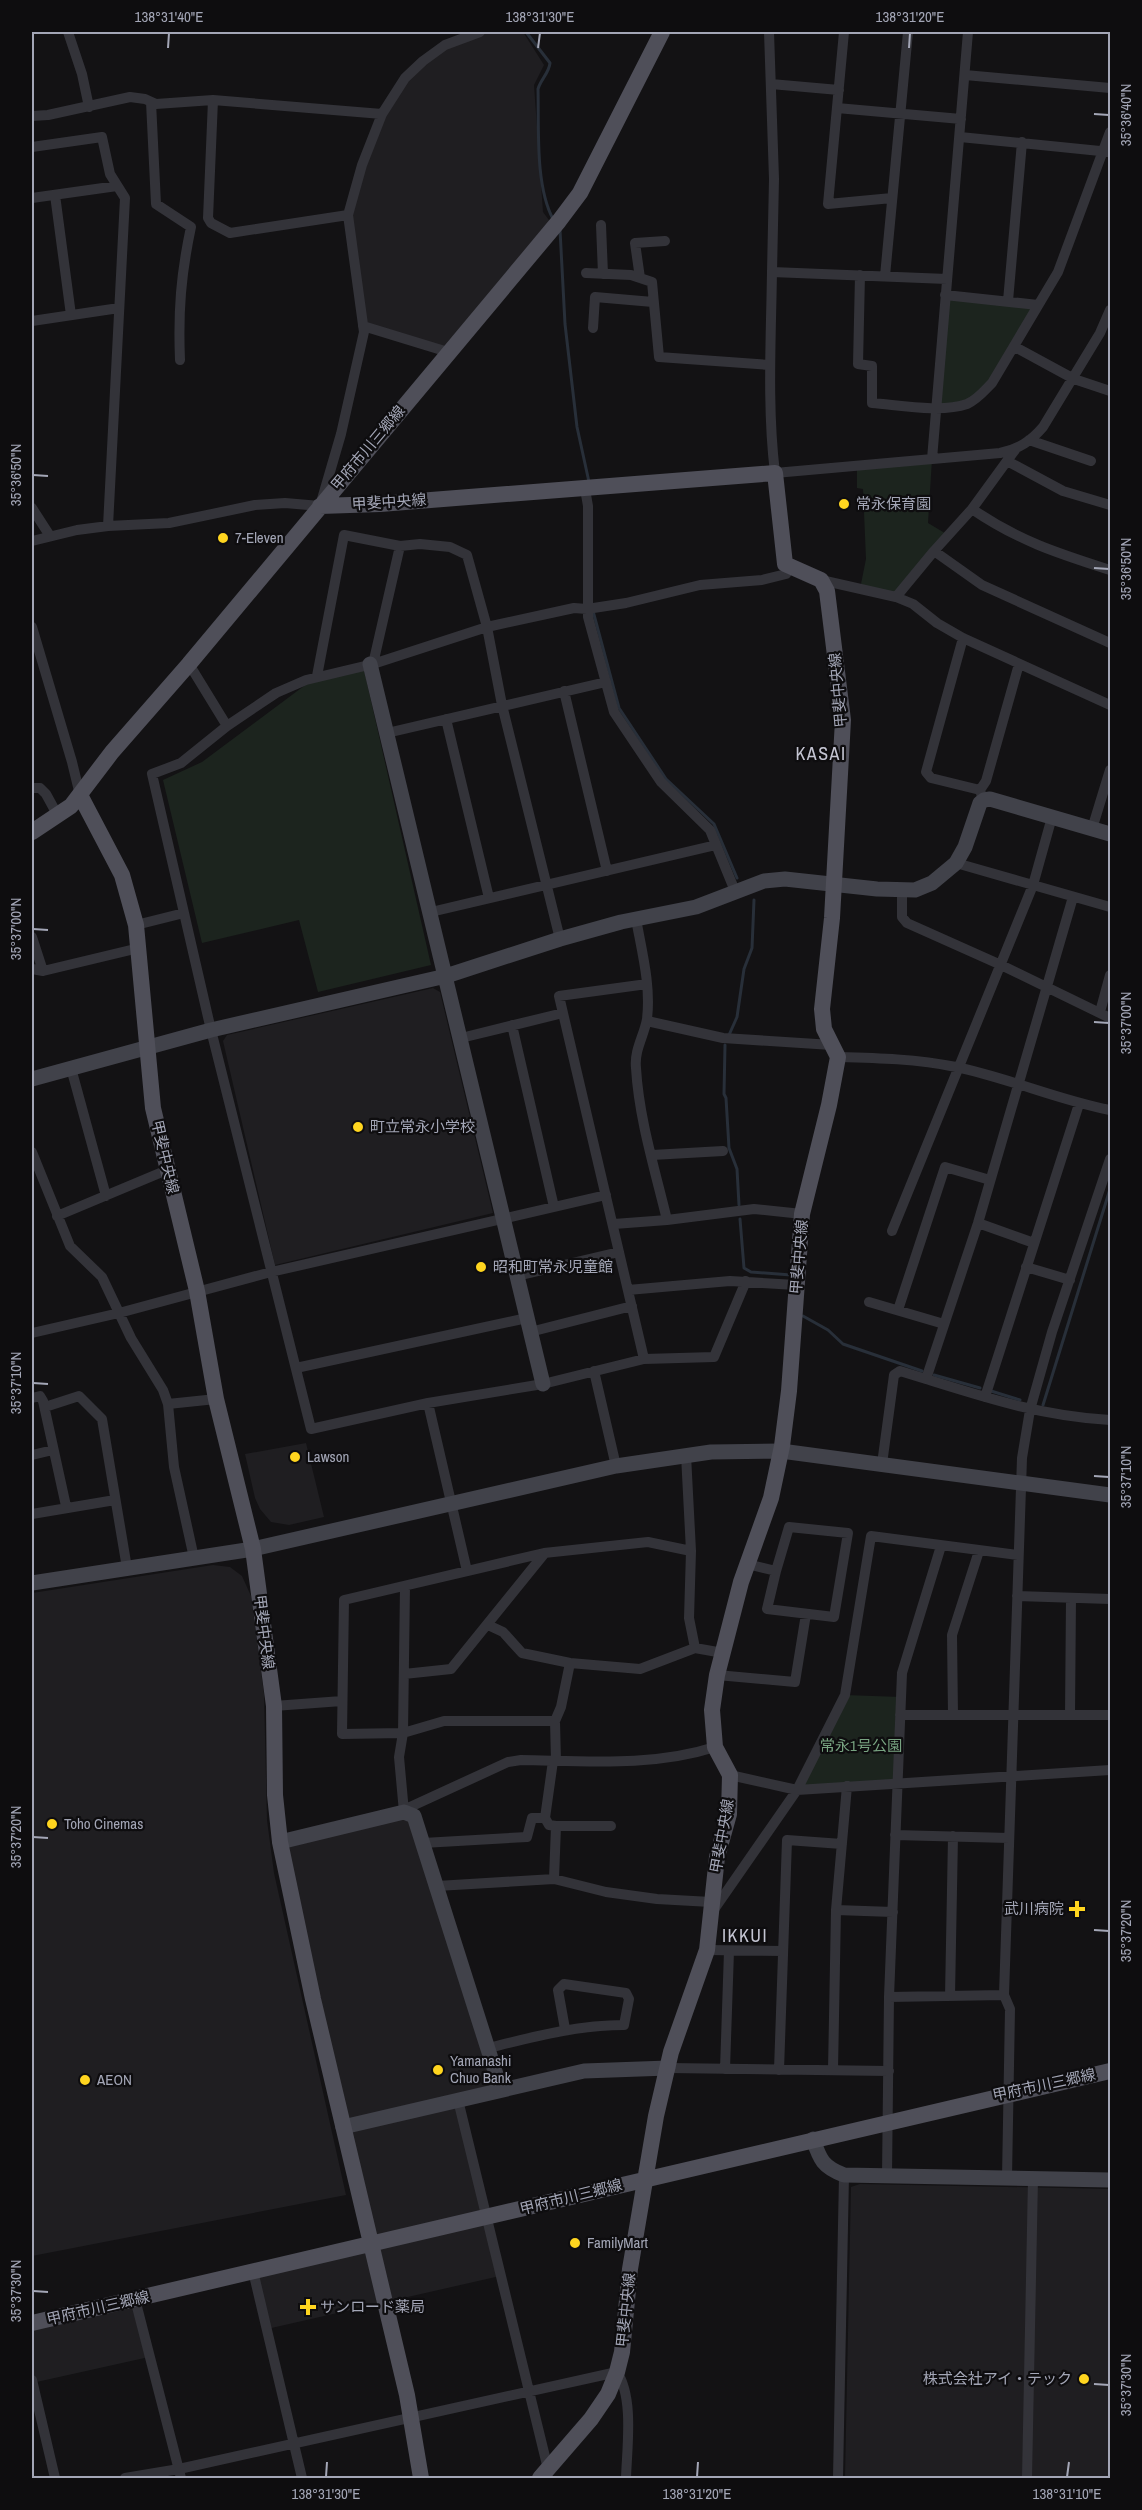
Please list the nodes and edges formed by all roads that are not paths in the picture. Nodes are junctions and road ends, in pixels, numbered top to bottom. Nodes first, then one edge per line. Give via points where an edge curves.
1 (68, 32) edge
2 (480, 32) edge
3 (662, 32) edge
4 (769, 32) edge
5 (844, 32) edge
6 (908, 32) edge
7 (968, 32) edge
8 (965, 75) junction
9 (771, 84) junction
10 (1110, 88) edge
11 (838, 90) junction
12 (213, 100) junction
13 (151, 102) junction
14 (89, 107) junction
15 (837, 108) junction
16 (900, 112) junction
17 (382, 114) junction
18 (32, 116) edge
19 (961, 119) junction
20 (1110, 132) edge
21 (960, 137) junction
22 (1022, 142) junction
23 (32, 147) edge
24 (1107, 151) edge
25 (117, 186) junction
26 (55, 195) junction
27 (32, 198) edge
28 (892, 198) junction
29 (348, 215) junction
30 (208, 218) junction
31 (601, 225) dead end
32 (191, 226) junction
33 (665, 241) dead end
34 (772, 272) junction
35 (586, 273) dead end
36 (603, 273) junction
37 (860, 275) junction
38 (885, 276) junction
39 (640, 278) junction
40 (947, 279) junction
41 (945, 295) junction
42 (1008, 301) junction
43 (653, 302) junction
44 (1038, 304) junction
45 (119, 308) junction
46 (1110, 310) edge
47 (71, 315) junction
48 (32, 321) edge
49 (363, 326) junction
50 (593, 328) dead end
51 (1015, 347) junction
52 (448, 352) junction
53 (180, 360) dead end
54 (770, 365) junction
55 (1074, 379) junction
56 (1110, 391) edge
57 (936, 407) junction
58 (1029, 440) junction
59 (1016, 450) junction
60 (932, 459) junction
61 (1091, 461) dead end
62 (1009, 462) junction
63 (775, 473) junction
64 (589, 489) junction
65 (1110, 505) edge
66 (320, 506) junction
67 (32, 508) edge
68 (972, 509) junction
69 (108, 526) junction
70 (50, 536) junction
71 (32, 541) edge
72 (400, 546) junction
73 (933, 551) junction
74 (791, 567) junction
75 (1110, 570) edge
76 (821, 580) junction
77 (896, 597) junction
78 (590, 608) junction
79 (32, 627) edge
80 (487, 627) junction
81 (963, 638) junction
82 (1110, 643) edge
83 (189, 664) junction
84 (371, 664) junction
85 (1019, 664) junction
86 (317, 676) junction
87 (606, 682) junction
88 (564, 692) junction
89 (502, 705) junction
90 (1110, 705) edge
91 (446, 719) junction
92 (227, 726) junction
93 (387, 733) junction
94 (1110, 770) edge
95 (32, 788) edge
96 (80, 795) junction
97 (982, 795) junction
98 (58, 816) junction
99 (1052, 817) junction
100 (1092, 829) junction
101 (32, 831) edge
102 (1110, 834) edge
103 (716, 845) junction
104 (956, 863) junction
105 (607, 871) junction
106 (548, 884) junction
107 (834, 884) junction
108 (1033, 885) junction
109 (735, 891) junction
110 (902, 891) junction
111 (1073, 897) junction
112 (489, 898) junction
113 (1110, 908) edge
114 (430, 912) junction
115 (184, 913) junction
116 (636, 919) junction
117 (135, 925) junction
118 (32, 937) edge
119 (560, 939) junction
120 (139, 948) junction
121 (1001, 964) junction
122 (37, 970) edge
123 (1110, 975) edge
124 (446, 976) junction
125 (647, 984) junction
126 (1046, 988) junction
127 (1100, 1012) junction
128 (562, 1013) junction
129 (1110, 1018) edge
130 (647, 1021) junction
131 (512, 1025) junction
132 (211, 1030) junction
133 (461, 1038) junction
134 (146, 1047) junction
135 (835, 1051) junction
136 (958, 1067) junction
137 (71, 1068) junction
138 (32, 1079) edge
139 (1018, 1085) junction
140 (1079, 1104) junction
141 (1110, 1110) edge
142 (723, 1151) dead end
143 (32, 1155) edge
144 (651, 1155) junction
145 (1110, 1159) edge
146 (167, 1170) junction
147 (990, 1180) junction
148 (606, 1195) junction
149 (106, 1196) junction
150 (554, 1207) junction
151 (802, 1214) junction
152 (57, 1216) junction
153 (503, 1218) junction
154 (668, 1220) junction
155 (978, 1223) junction
156 (614, 1224) junction
157 (892, 1231) dead end
158 (1034, 1243) junction
159 (619, 1252) junction
160 (1026, 1267) junction
161 (271, 1272) junction
162 (517, 1276) junction
163 (1070, 1280) junction
164 (746, 1281) junction
165 (796, 1285) junction
166 (628, 1290) junction
167 (197, 1291) junction
168 (869, 1302) dead end
169 (632, 1306) junction
170 (898, 1311) junction
171 (119, 1313) junction
172 (944, 1324) junction
173 (529, 1325) junction
174 (32, 1333) edge
175 (644, 1359) junction
176 (296, 1368) junction
177 (594, 1371) junction
178 (926, 1379) junction
179 (543, 1384) junction
180 (985, 1397) junction
181 (32, 1398) edge
182 (216, 1399) junction
183 (428, 1403) junction
184 (168, 1404) junction
185 (45, 1407) junction
186 (1030, 1410) junction
187 (1110, 1420) edge
188 (53, 1450) junction
189 (781, 1451) junction
190 (32, 1455) edge
191 (686, 1455) junction
192 (882, 1464) junction
193 (616, 1466) junction
194 (1020, 1483) junction
195 (1110, 1495) edge
196 (115, 1500) junction
197 (452, 1503) junction
198 (66, 1506) junction
199 (32, 1514) edge
200 (941, 1546) junction
201 (253, 1549) junction
202 (691, 1551) junction
203 (979, 1551) junction
204 (544, 1553) junction
205 (1018, 1555) junction
206 (194, 1558) junction
207 (747, 1564) junction
208 (127, 1568) junction
209 (776, 1570) junction
210 (467, 1571) junction
211 (32, 1582) edge
212 (405, 1586) junction
213 (1017, 1596) junction
214 (1071, 1598) junction
215 (1110, 1599) edge
216 (806, 1614) junction
217 (488, 1625) junction
218 (695, 1648) junction
219 (723, 1653) junction
220 (570, 1663) junction
221 (404, 1674) junction
222 (717, 1675) junction
223 (342, 1701) junction
224 (274, 1706) junction
225 (953, 1714) junction
226 (1013, 1714) junction
227 (900, 1715) junction
228 (1070, 1715) junction
229 (1110, 1715) edge
230 (555, 1721) junction
231 (403, 1733) junction
232 (715, 1748) junction
233 (555, 1761) junction
234 (1110, 1770) edge
235 (730, 1775) junction
236 (1011, 1776) junction
237 (896, 1783) junction
238 (848, 1786) junction
239 (796, 1790) junction
240 (404, 1812) junction
241 (546, 1818) junction
242 (556, 1826) junction
243 (611, 1826) dead end
244 (895, 1835) junction
245 (953, 1836) junction
246 (1009, 1838) junction
247 (280, 1842) junction
248 (423, 1843) junction
249 (842, 1844) junction
250 (554, 1879) junction
251 (437, 1886) junction
252 (710, 1909) junction
253 (836, 1910) junction
254 (893, 1912) junction
255 (707, 1950) junction
256 (729, 1951) junction
257 (783, 1951) junction
258 (1004, 1995) junction
259 (950, 1996) junction
260 (889, 1997) junction
261 (565, 2029) junction
262 (488, 2048) junction
263 (668, 2068) junction
264 (725, 2069) junction
265 (779, 2070) junction
266 (833, 2070) junction
267 (889, 2071) junction
268 (1110, 2071) edge
269 (501, 2090) junction
270 (1007, 2093) junction
271 (458, 2100) junction
272 (888, 2121) junction
273 (343, 2127) junction
274 (813, 2139) junction
275 (844, 2175) junction
276 (887, 2176) junction
277 (646, 2178) junction
278 (1007, 2178) junction
279 (1033, 2178) junction
280 (1110, 2180) edge
281 (486, 2218) junction
282 (371, 2245) junction
283 (253, 2271) junction
284 (135, 2299) junction
285 (32, 2323) edge
286 (617, 2372) junction
287 (32, 2380) edge
288 (529, 2390) junction
289 (412, 2417) junction
290 (294, 2443) junction
291 (180, 2474) edge
292 (544, 2474) edge
293 (55, 2478) edge
294 (125, 2478) edge
295 (302, 2478) edge
296 (421, 2478) edge
297 (627, 2478) edge
298 (838, 2478) edge
299 (1027, 2478) edge

1 - 14 street
2 - 17 street via 445,45 423,60 405,78
3 - 52 main road, 甲府市川三郷線 via 580,193
4 - 9 street
5 - 11 street
6 - 16 street
7 - 8 street
8 - 10 street
8 - 19 street
9 - 11 street
9 - 34 street
11 - 15 street
12 - 13 street
12 - 17 street
12 - 30 street
13 - 14 street via 130,98
13 - 32 street via 156,204
14 - 18 street
15 - 16 street
15 - 28 street via 828,204
16 - 19 street
16 - 28 street
17 - 29 street
19 - 21 street
20 - 24 street
21 - 22 street
21 - 40 street
22 - 24 street
22 - 42 street
23 - 25 street via 102,137 110,174
24 - 44 street via 1058,272
25 - 26 street
25 - 45 street via 125,198
26 - 27 street
26 - 47 street
28 - 38 street
29 - 30 street via 230,233
29 - 49 street
30 - 32 street
31 - 36 street
32 - 53 street via 178,313
33 - 39 street via 635,243
34 - 37 street
34 - 54 street
35 - 36 street
36 - 39 street
37 - 38 street
37 - 57 street via 858,364 872,366 872,403
38 - 40 street
39 - 43 street via 652,282
40 - 41 street
41 - 42 street
41 - 57 street
42 - 44 street
43 - 50 street via 595,297
43 - 54 street via 659,357
44 - 51 street
45 - 47 street
45 - 69 street
46 - 55 street
47 - 48 street
49 - 52 street
49 - 66 street via 341,434
51 - 55 street
51 - 57 street via 979,397 967,404
52 - 66 main road, 甲府市川三郷線
54 - 63 street
55 - 56 street
55 - 58 street via 1043,427
57 - 60 street
58 - 59 street
58 - 61 street
59 - 60 street
59 - 62 street
60 - 63 street
62 - 65 street via 1063,491
62 - 68 street
63 - 64 main road, 甲斐中央線
63 - 74 main road via 783,553 785,564
64 - 66 main road, 甲斐中央線
64 - 78 street
66 - 69 street via 255,505 170,523
66 - 83 main road, 甲府市川三郷線
67 - 70 street
68 - 73 street
68 - 75 street via 1030,543
69 - 70 street
70 - 71 street
72 - 80 street via 450,547 468,555
72 - 84 street
72 - 86 street via 344,535
73 - 77 street
73 - 82 street via 982,585
74 - 76 main road
74 - 78 street via 786,574 762,580 700,585
76 - 77 street
76 - 107 main road, 甲斐中央線 via 827,591 843,720
77 - 81 street
78 - 80 street
78 - 87 street
79 - 96 street
80 - 84 street
80 - 89 street
81 - 85 street
81 - 97 street via 926,772 931,778
83 - 92 street
83 - 96 main road, 甲府市川三郷線
84 - 86 street
84 - 93 street
85 - 90 street
85 - 97 street
86 - 92 street via 276,693
87 - 88 street
87 - 103 street via 614,712 661,782 710,830
88 - 89 street
88 - 105 street
89 - 91 street
89 - 106 street
91 - 93 street
91 - 112 street
92 - 115 street via 182,763 152,774
93 - 114 street
94 - 100 street
95 - 98 street via 40,788 46,794
96 - 98 main road, 甲府市川三郷線
96 - 117 main road, 甲斐中央線 via 122,875
97 - 99 street
97 - 104 street
98 - 101 main road, 甲府市川三郷線
99 - 100 street
99 - 108 street
100 - 102 street
103 - 105 street
103 - 109 street
104 - 108 street
104 - 110 street via 932,883
105 - 106 street
106 - 112 street
106 - 119 street
107 - 109 street via 774,879
107 - 110 street
107 - 135 main road, 甲斐中央線 via 822,1009 824,1029
108 - 111 street
108 - 121 street
109 - 116 street via 696,907
110 - 121 street via 902,917 907,923
111 - 113 street
111 - 126 street
112 - 114 street
114 - 124 street
115 - 117 street
115 - 132 street
116 - 119 street
116 - 125 street
117 - 120 main road, 甲斐中央線
118 - 122 street
119 - 124 street
120 - 122 street
120 - 134 main road, 甲斐中央線
121 - 126 street
121 - 136 street
123 - 127 street
124 - 132 street
124 - 133 street
125 - 128 street via 559,996
125 - 130 street
126 - 127 street
126 - 139 street
127 - 129 street
128 - 131 street
128 - 148 street
130 - 135 street via 723,1038
130 - 144 street via 635,1066
131 - 133 street
131 - 150 street
132 - 134 street
132 - 161 street
133 - 153 street
134 - 137 street
134 - 146 main road, 甲斐中央線 via 153,1108
135 - 136 street
135 - 151 main road, 甲斐中央線 via 829,1105
136 - 139 street
136 - 157 street
137 - 138 street
137 - 149 street
139 - 140 street
139 - 147 street
140 - 141 street
140 - 158 street
142 - 144 street
143 - 152 street
144 - 154 street
145 - 163 street
146 - 149 street
146 - 167 main road, 甲斐中央線
147 - 155 street
147 - 170 street via 945,1167
148 - 150 street
148 - 156 street
149 - 152 street
150 - 153 street
151 - 154 street via 754,1209
151 - 165 main road, 甲斐中央線
152 - 171 street via 70,1246 102,1277
153 - 161 street
153 - 162 street
154 - 156 street
155 - 158 street
155 - 172 street
156 - 159 street
158 - 160 street
159 - 162 street
159 - 166 street
160 - 163 street
160 - 180 street
161 - 167 street
161 - 176 street
162 - 173 street
163 - 186 street
164 - 165 street
164 - 166 street
164 - 175 street via 714,1356
165 - 189 main road, 甲斐中央線
166 - 169 street
167 - 171 street
167 - 182 main road, 甲斐中央線
168 - 170 street
169 - 173 street
169 - 175 street
170 - 172 street
171 - 174 street
171 - 184 street
172 - 178 street
173 - 176 street
173 - 179 street
175 - 177 street
176 - 183 street via 311,1429
177 - 179 street
177 - 193 street
178 - 180 street
178 - 192 street via 900,1371 894,1376
179 - 183 street
180 - 186 street
181 - 185 street via 40,1396
182 - 184 street
182 - 201 main road, 甲斐中央線
183 - 197 street
184 - 206 street via 174,1467
185 - 188 street
185 - 196 street via 79,1396 102,1419
186 - 187 street
186 - 194 street
188 - 190 street
188 - 198 street
189 - 191 street
189 - 192 street
189 - 207 main road, 甲斐中央線 via 771,1498
191 - 193 street
191 - 202 street
192 - 194 street
193 - 197 street
194 - 195 street
194 - 205 street
196 - 198 street
196 - 208 street
197 - 201 street
197 - 210 street
198 - 199 street
200 - 203 street
200 - 227 street via 902,1673
200 - 239 street via 871,1536 845,1695
201 - 206 street
201 - 224 main road, 甲斐中央線
202 - 204 street via 648,1542
202 - 218 street via 689,1618
203 - 205 street
203 - 225 street via 952,1635
204 - 210 street
204 - 217 street
205 - 213 street
206 - 208 street
207 - 209 street
207 - 219 main road, 甲斐中央線
208 - 211 street
209 - 216 street via 767,1609
209 - 216 street via 789,1527 848,1533 834,1617
210 - 212 street
212 - 221 street
212 - 223 street via 344,1600
213 - 214 street
213 - 226 street
214 - 215 street
214 - 228 street
216 - 222 street via 795,1682
217 - 220 street via 503,1632 522,1653
217 - 221 street via 451,1669
218 - 219 street
218 - 220 street via 640,1669
219 - 222 main road, 甲斐中央線
220 - 230 street
221 - 231 street
222 - 232 main road, 甲斐中央線 via 712,1710
223 - 224 street
223 - 231 street via 342,1734
224 - 247 main road, 甲斐中央線
225 - 226 street
225 - 227 street
226 - 228 street
226 - 236 street
227 - 237 street
228 - 229 street
230 - 231 street via 444,1721
230 - 233 street
231 - 240 street via 399,1757
232 - 233 street via 630,1761
232 - 235 main road, 甲斐中央線
233 - 240 street via 508,1762
233 - 241 street
234 - 236 street
235 - 239 street
235 - 252 main road, 甲斐中央線 via 729,1814 717,1857
236 - 237 street
236 - 246 street
237 - 238 street
237 - 244 street
238 - 239 street
238 - 249 street
239 - 252 street
240 - 247 street
240 - 248 street via 414,1816
241 - 242 street via 549,1825
241 - 248 street via 532,1818 527,1837
242 - 243 street
242 - 250 street
244 - 245 street
244 - 254 street
245 - 246 street
245 - 259 street
246 - 258 street
247 - 273 main road, 甲斐中央線
248 - 251 street
249 - 253 street
249 - 257 street via 787,1840
250 - 251 street
250 - 252 street
251 - 262 street
252 - 255 main road, 甲斐中央線
253 - 254 street
253 - 266 street
254 - 260 street
255 - 256 street
255 - 263 main road, 甲斐中央線
256 - 257 street
256 - 264 street
257 - 265 street
258 - 259 street
258 - 270 street via 1010,2009
259 - 260 street
260 - 267 street
261 - 261 street via 624,2025 629,2000 626,1993 564,1984 558,1990
261 - 262 street
262 - 269 street
263 - 264 street
263 - 269 street via 584,2071
263 - 277 main road, 甲斐中央線
264 - 265 street
265 - 266 street
266 - 267 street
267 - 272 street
268 - 270 main road, 甲府市川三郷線
269 - 271 street
270 - 272 main road, 甲府市川三郷線
270 - 278 street
271 - 273 street
271 - 281 street
272 - 274 main road, 甲府市川三郷線
272 - 276 street
273 - 282 main road, 甲斐中央線
274 - 275 street via 828,2169
274 - 277 main road, 甲府市川三郷線
275 - 276 street
275 - 298 street
276 - 278 street
277 - 281 main road, 甲府市川三郷線
277 - 286 main road, 甲斐中央線
278 - 279 street
279 - 280 street
279 - 299 street
281 - 282 main road, 甲府市川三郷線
281 - 288 street
282 - 283 main road, 甲府市川三郷線
282 - 289 main road, 甲斐中央線
283 - 284 main road, 甲府市川三郷線
283 - 290 street
284 - 285 main road, 甲府市川三郷線
284 - 291 street
286 - 288 street
286 - 292 main road, 甲斐中央線 via 591,2419
286 - 297 street via 627,2398
287 - 293 street
288 - 289 street
288 - 292 street
289 - 290 street
289 - 296 main road, 甲斐中央線
290 - 291 street
290 - 295 street
291 - 294 street

